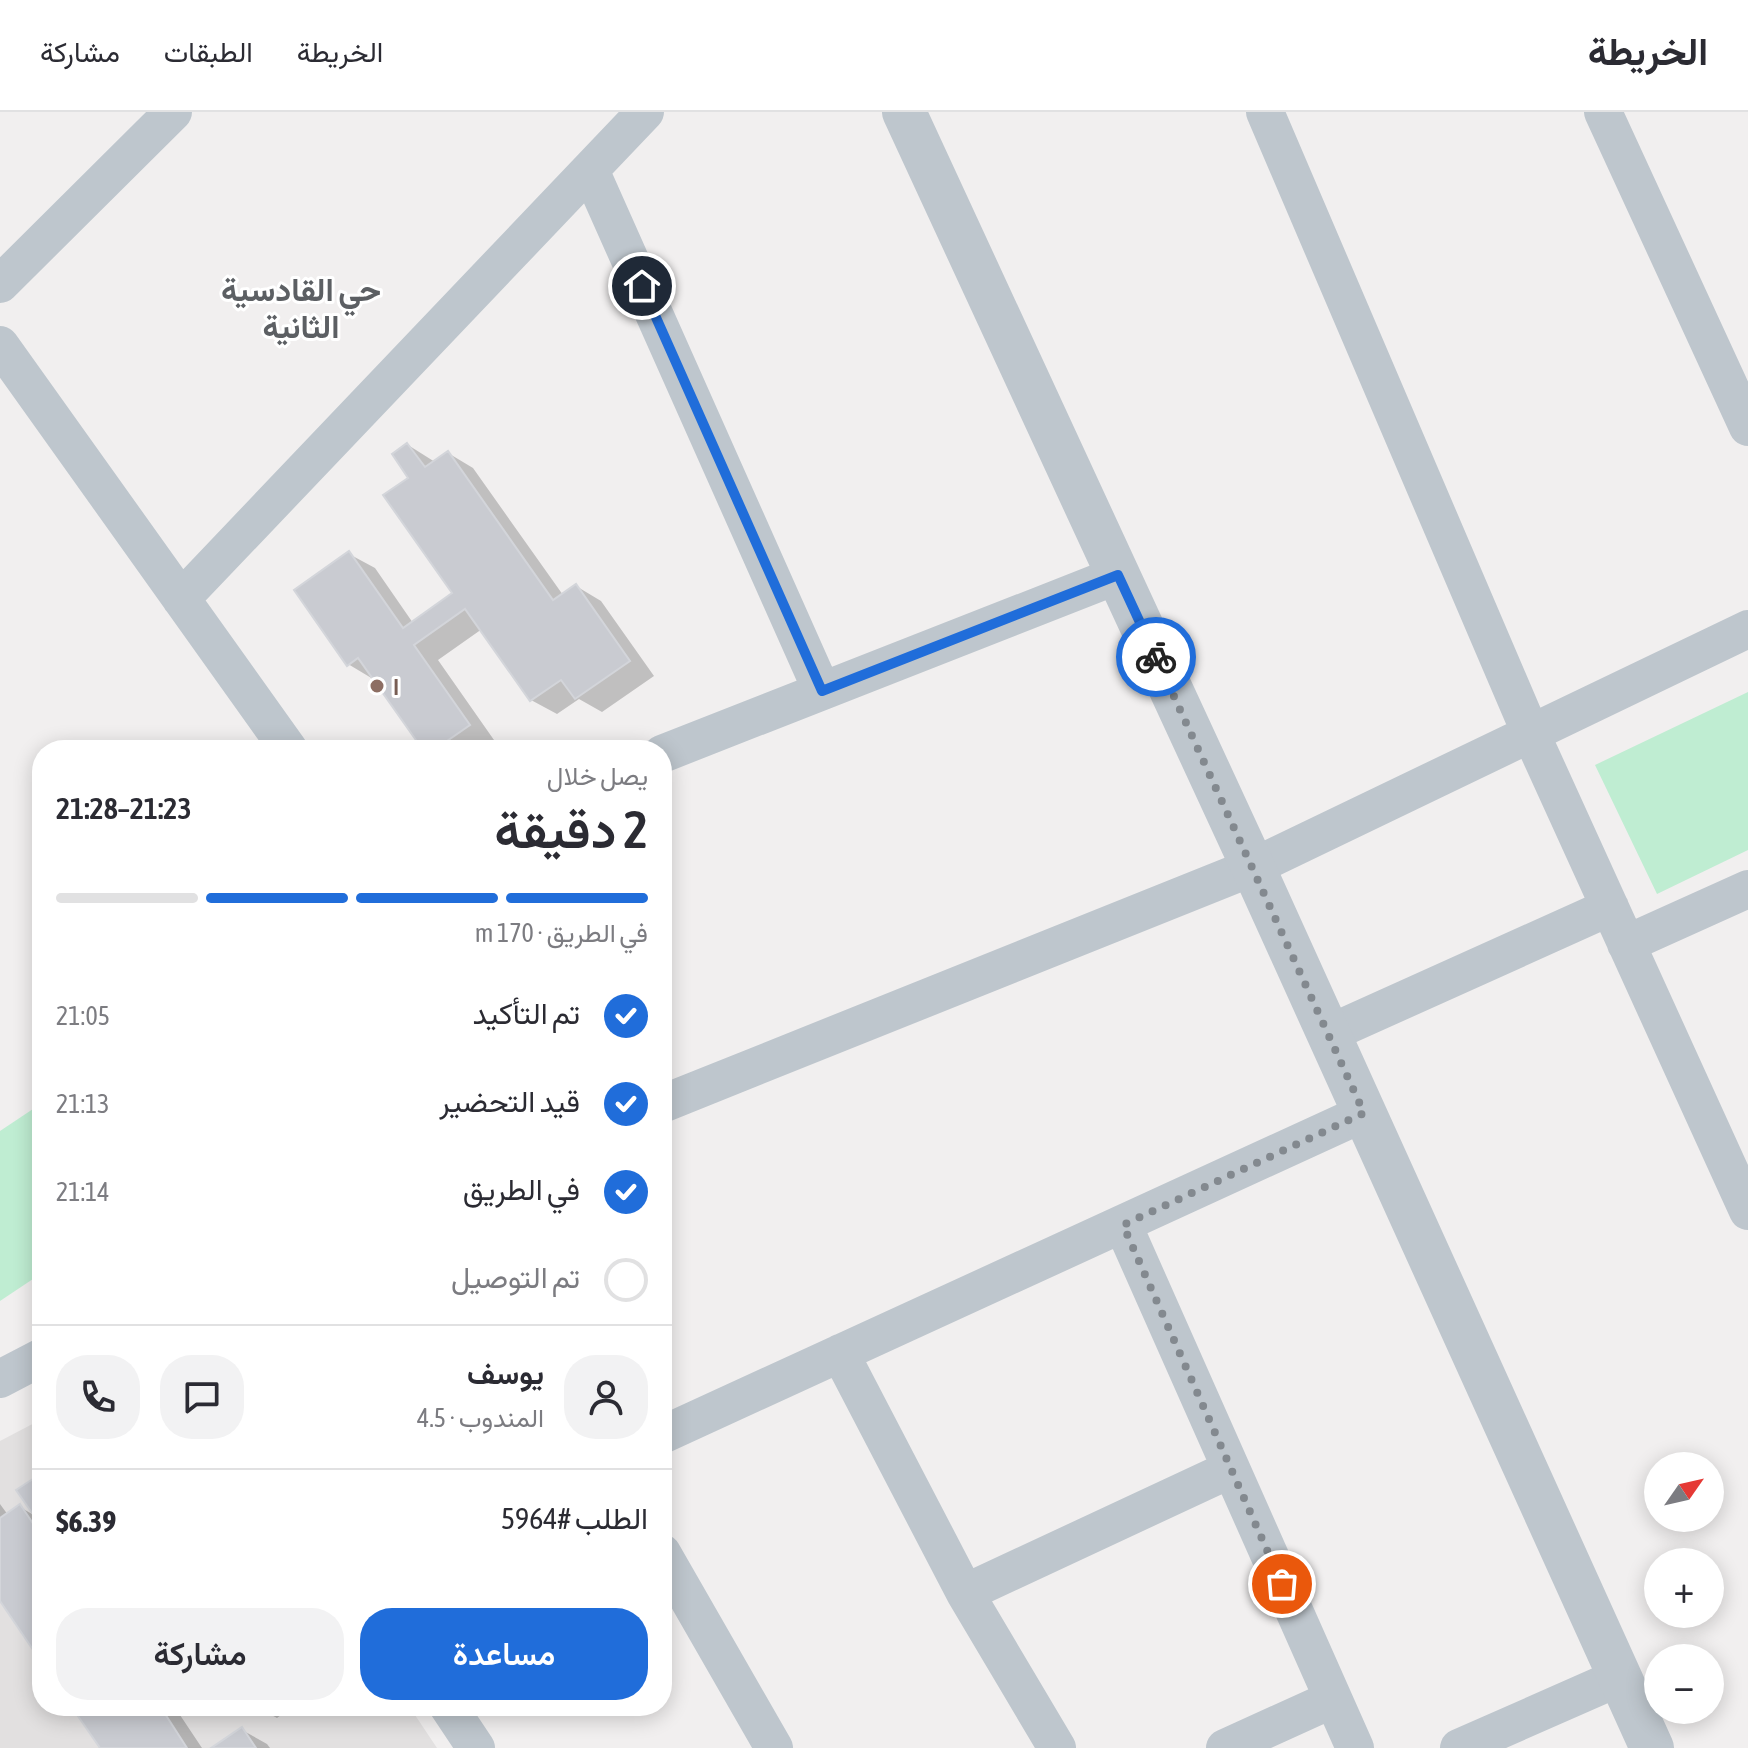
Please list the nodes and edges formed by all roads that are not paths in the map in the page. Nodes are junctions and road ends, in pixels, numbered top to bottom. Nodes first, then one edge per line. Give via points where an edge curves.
1 (173, 112) edge
2 (645, 112) edge
3 (904, 112) edge
4 (1265, 112) edge
5 (1603, 112) edge
6 (590, 170) junction
7 (0, 284) edge
8 (0, 345) edge
9 (1748, 427) edge
10 (1118, 575) junction
11 (181, 599) junction
12 (1748, 629) edge
13 (822, 691) junction
14 (1531, 734) junction
15 (282, 740) edge
16 (672, 750) edge
17 (1253, 867) junction
18 (1748, 889) edge
19 (1610, 907) junction
20 (1626, 944) junction
21 (1328, 1034) junction
22 (672, 1100) edge
23 (1364, 1113) junction
24 (1748, 1211) edge
25 (1123, 1225) junction
26 (840, 1353) junction
27 (32, 1362) edge
28 (0, 1379) edge
29 (672, 1430) edge
30 (1231, 1469) junction
31 (672, 1570) edge
32 (965, 1593) junction
33 (1620, 1677) junction
34 (1333, 1699) junction
35 (455, 1716) edge
36 (1294, 1734) edge
37 (476, 1748) edge
38 (774, 1748) edge
39 (1057, 1748) edge
40 (1225, 1748) edge
41 (1355, 1748) edge
42 (1459, 1748) edge
43 (1652, 1748) edge

1 - 7 street
2 - 6 street
3 - 10 street
4 - 14 street
5 - 9 street
6 - 11 street
6 - 13 street
8 - 11 street
10 - 13 street
10 - 17 street
11 - 15 street
12 - 14 street
13 - 16 street
14 - 17 street
14 - 19 street
17 - 21 street
17 - 22 street
18 - 20 street
19 - 20 street
19 - 21 street
20 - 24 street
21 - 23 street
23 - 25 street
23 - 33 street
25 - 26 street
25 - 30 street
26 - 29 street
26 - 32 street
27 - 28 street
30 - 32 street
30 - 34 street
31 - 38 street
32 - 39 street
33 - 42 street
33 - 43 street
34 - 36 street
34 - 41 street
35 - 37 street
36 - 40 street

